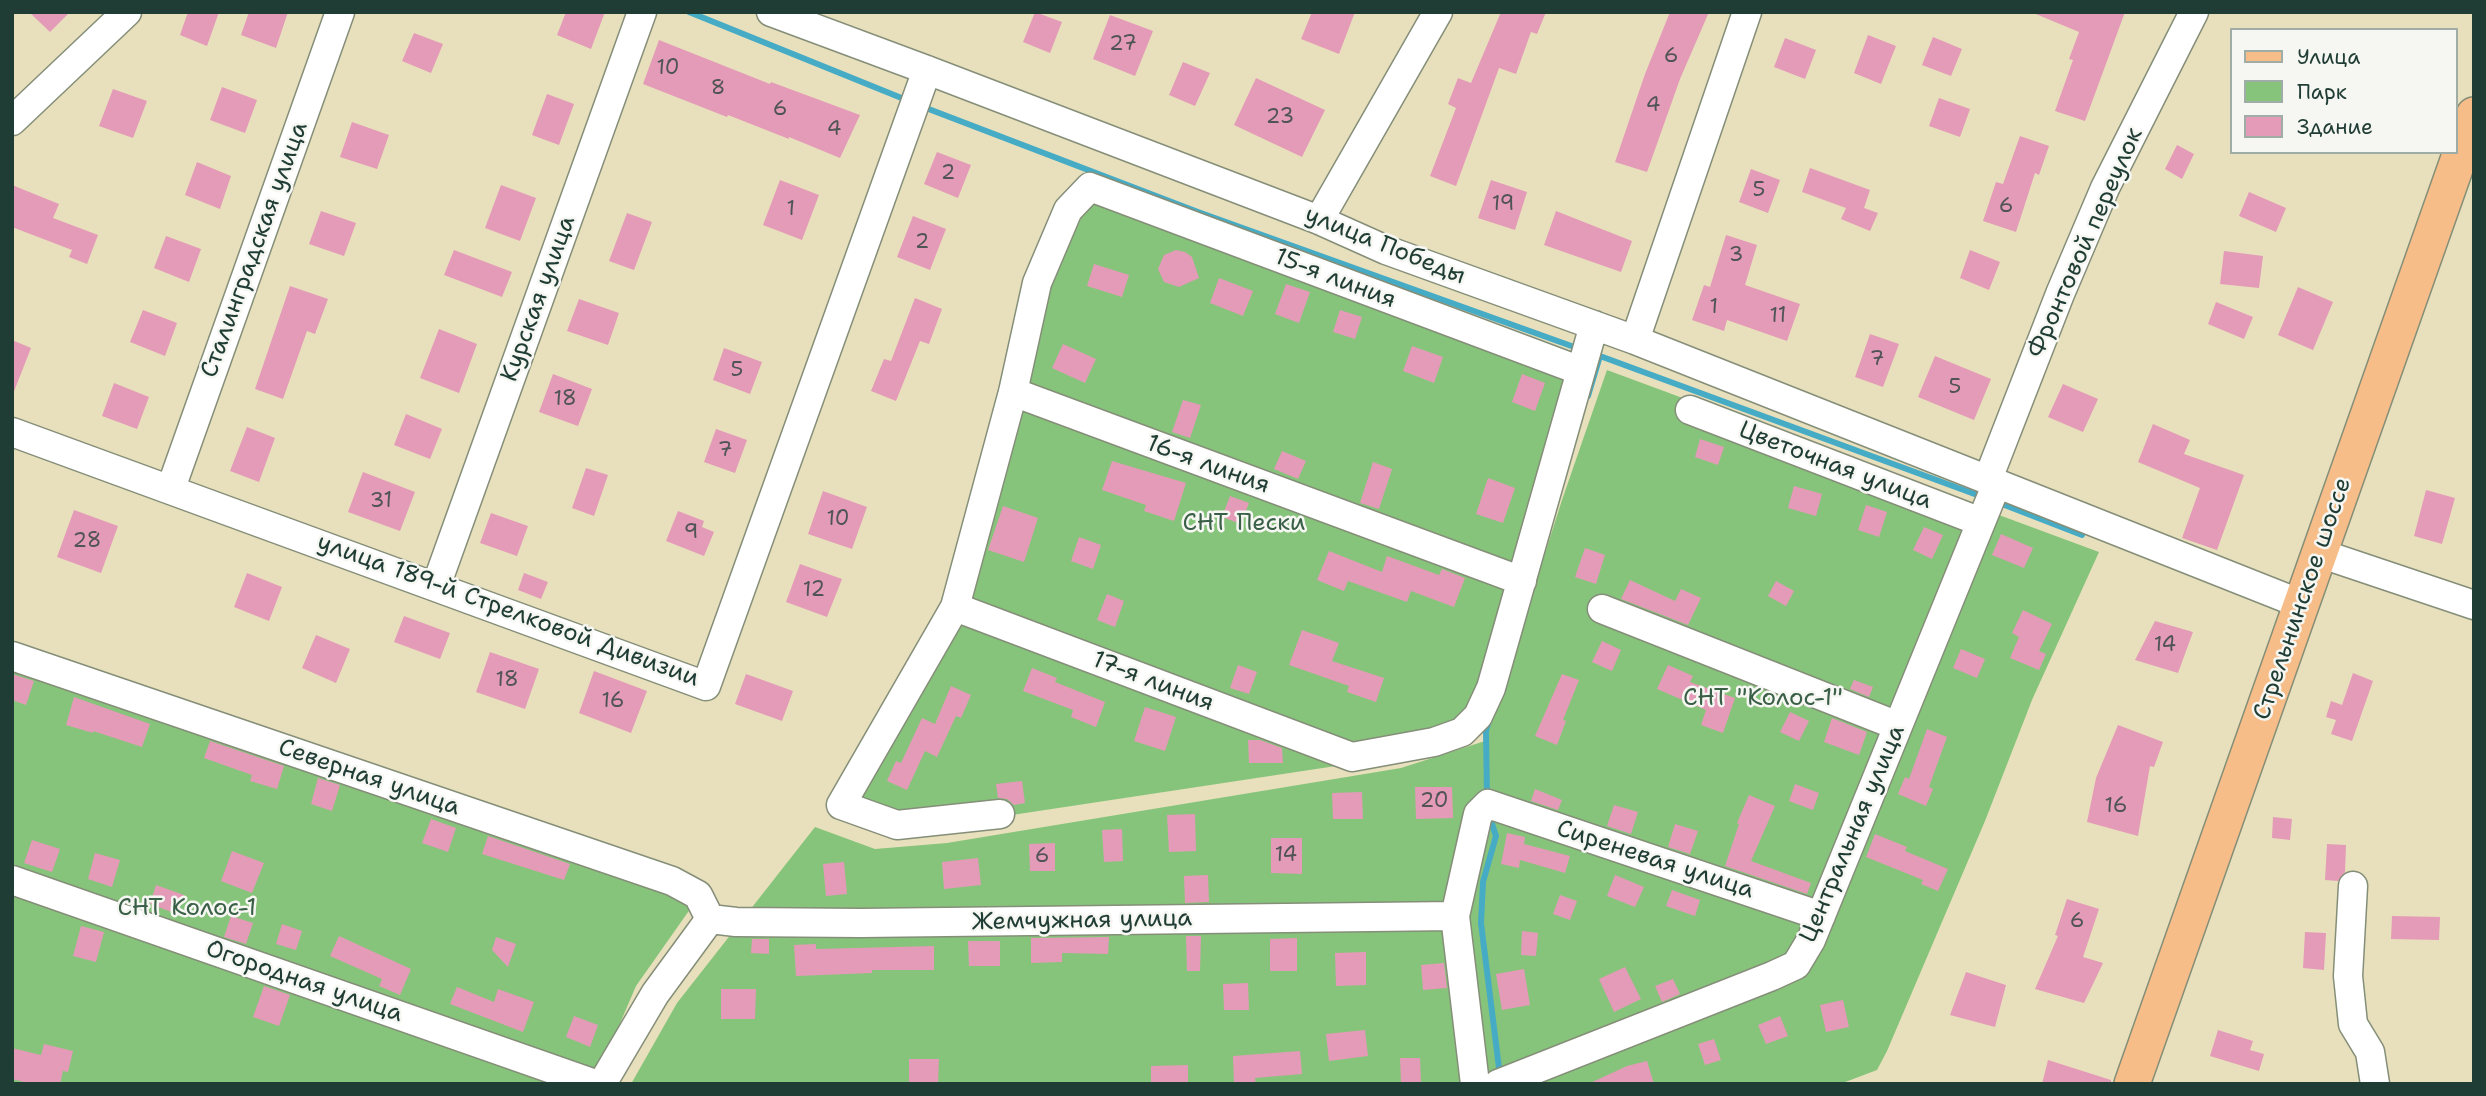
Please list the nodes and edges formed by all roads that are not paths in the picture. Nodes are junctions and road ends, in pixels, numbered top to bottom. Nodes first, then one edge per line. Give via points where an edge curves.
1 (127, 12) edge
2 (340, 12) edge
3 (642, 12) edge
4 (772, 12) edge
5 (1438, 12) edge
6 (1747, 12) edge
7 (2194, 12) edge
8 (832, 22) edge
9 (928, 69) junction
10 (2474, 115) edge
11 (12, 121) edge
12 (1319, 220) junction
13 (1594, 325) junction
14 (1634, 340) junction
15 (1581, 372) junction
16 (1013, 392) junction
17 (1690, 411) dead end
18 (12, 432) edge
19 (1993, 481) junction
20 (171, 488) junction
21 (1981, 522) junction
22 (2319, 552) junction
23 (1522, 581) junction
24 (436, 586) junction
25 (2301, 604) junction
26 (2474, 605) edge
27 (955, 607) junction
28 (1602, 609) dead end
29 (12, 656) edge
30 (1898, 726) junction
31 (1000, 814) dead end
32 (12, 880) edge
33 (2353, 886) dead end
34 (1455, 916) junction
35 (1821, 916) junction
36 (710, 919) junction
37 (595, 1084) edge
38 (602, 1084) edge
39 (1475, 1084) edge
40 (1498, 1084) edge
41 (2132, 1084) edge
42 (2375, 1084) edge

1 - 11 street
2 - 20 street, Сталинградская улица
3 - 24 street, Курская улица
4 - 8 street, улица Победы
5 - 12 street
6 - 14 street
7 - 19 street, Фронтовой переулок via 2105,188 2060,294
8 - 9 street, улица Победы
9 - 12 street, улица Победы
9 - 24 street, улица 189-й Стрелковой Дивизии via 706,687
10 - 22 main road, Стрельнинское шоссе
12 - 13 street, улица Победы via 1386,250
13 - 14 street, улица Победы
13 - 15 street
14 - 19 street, улица Победы
15 - 16 street, 15-я линия via 1090,187 1068,210 1037,283
15 - 23 street
16 - 23 street, 16-я линия
16 - 27 street
17 - 21 street, Цветочная улица
18 - 20 street, улица 189-й Стрелковой Дивизии
19 - 21 street, Центральная улица
19 - 25 street, улица Победы
20 - 24 street, улица 189-й Стрелковой Дивизии
21 - 30 street, Центральная улица
22 - 25 main road, Стрельнинское шоссе
22 - 26 street
23 - 27 street, 17-я линия via 1491,688 1478,716 1462,732 1434,743 1352,757
25 - 41 main road, Стрельнинское шоссе
27 - 31 street via 841,805 897,825
28 - 30 street
29 - 36 street, Северная улица via 672,881 698,895
30 - 35 street, Центральная улица
32 - 37 street, Огородная улица
33 - 42 street via 2348,976 2353,1024 2370,1052
34 - 35 street, Сиреневая улица via 1478,814 1488,804
34 - 36 street, Жемчужная улица via 861,923
34 - 39 street
35 - 40 street, Центральная улица via 1796,965
36 - 38 street via 655,994

